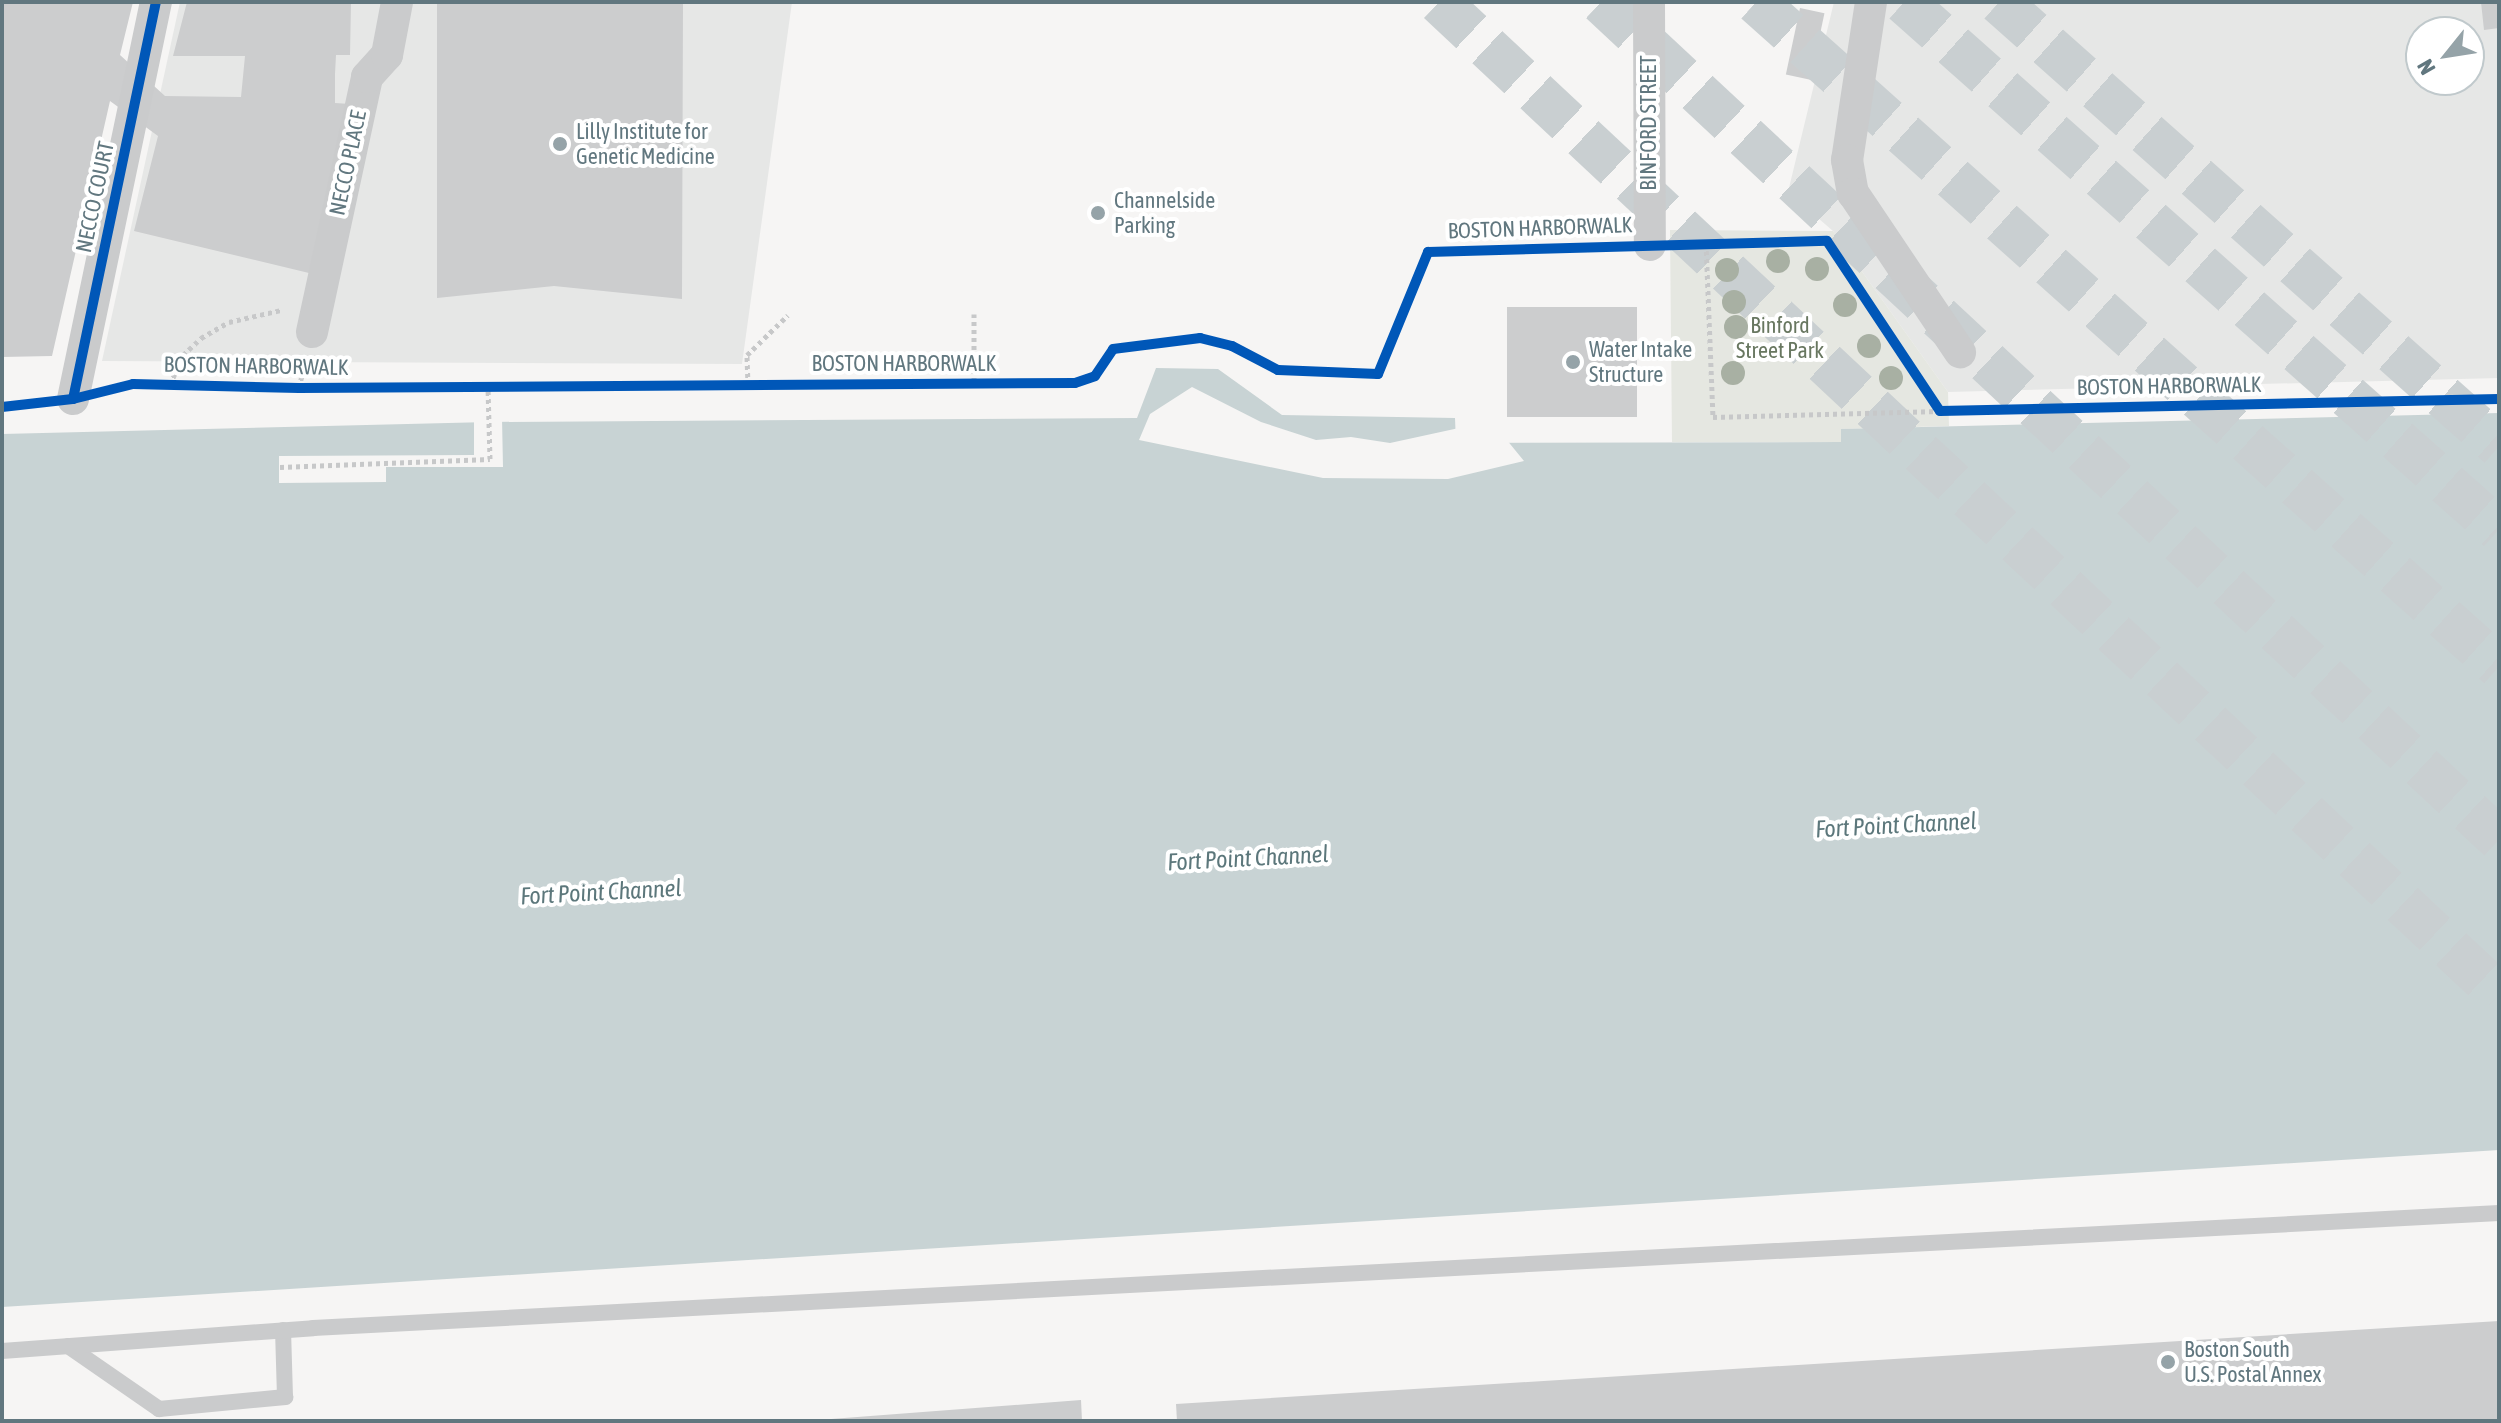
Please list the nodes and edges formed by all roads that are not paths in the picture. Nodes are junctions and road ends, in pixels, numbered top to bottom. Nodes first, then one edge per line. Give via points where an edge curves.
1 (156, 2) edge
2 (397, 2) edge
3 (1649, 2) edge
4 (1871, 2) edge
5 (1650, 245) road end
6 (315, 319) road end
7 (1960, 352) dead end
8 (73, 399) dead end
9 (2499, 1213) edge
10 (283, 1330) junction
11 (68, 1346) junction
12 (2, 1351) edge

1 - 8 street, NECCO COURT
2 - 6 street, NECCO PLACE via 387,55 367,77
3 - 5 street, BINFORD STREET
4 - 7 street via 1847,160 1853,193
9 - 10 lane
10 - 11 lane
10 - 11 lane via 285,1397 159,1409
11 - 12 lane

